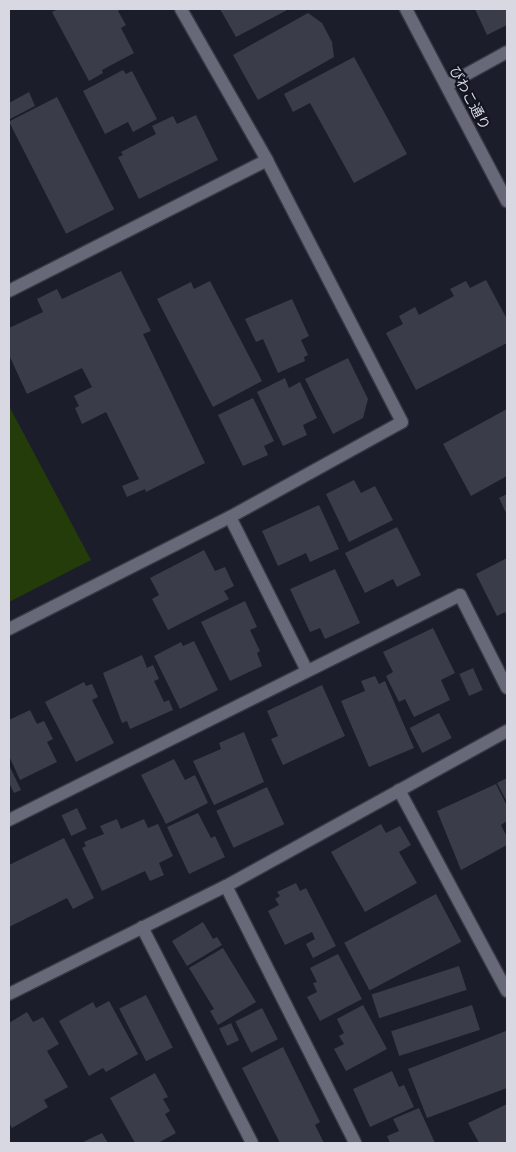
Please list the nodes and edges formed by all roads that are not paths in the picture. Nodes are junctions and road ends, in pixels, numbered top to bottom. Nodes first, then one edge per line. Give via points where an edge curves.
1 (181, 9) edge
2 (406, 9) edge
3 (507, 52) edge
4 (447, 85) junction
5 (267, 160) junction
6 (507, 201) edge
7 (9, 291) edge
8 (230, 517) junction
9 (9, 629) edge
10 (307, 672) junction
11 (507, 688) edge
12 (507, 731) edge
13 (399, 790) junction
14 (9, 820) edge
15 (226, 886) junction
16 (142, 927) junction
17 (507, 991) edge
18 (9, 994) edge
19 (252, 1143) edge
20 (355, 1143) edge

1 - 5 street
2 - 4 street, びわこ通り
3 - 4 street
4 - 6 street, びわこ通り
5 - 7 street
5 - 8 street via 402,422
8 - 9 street
8 - 10 street
10 - 11 street via 460,595
10 - 14 street
12 - 13 street
13 - 15 street
13 - 17 street
15 - 16 street
15 - 20 street
16 - 18 street
16 - 19 street

